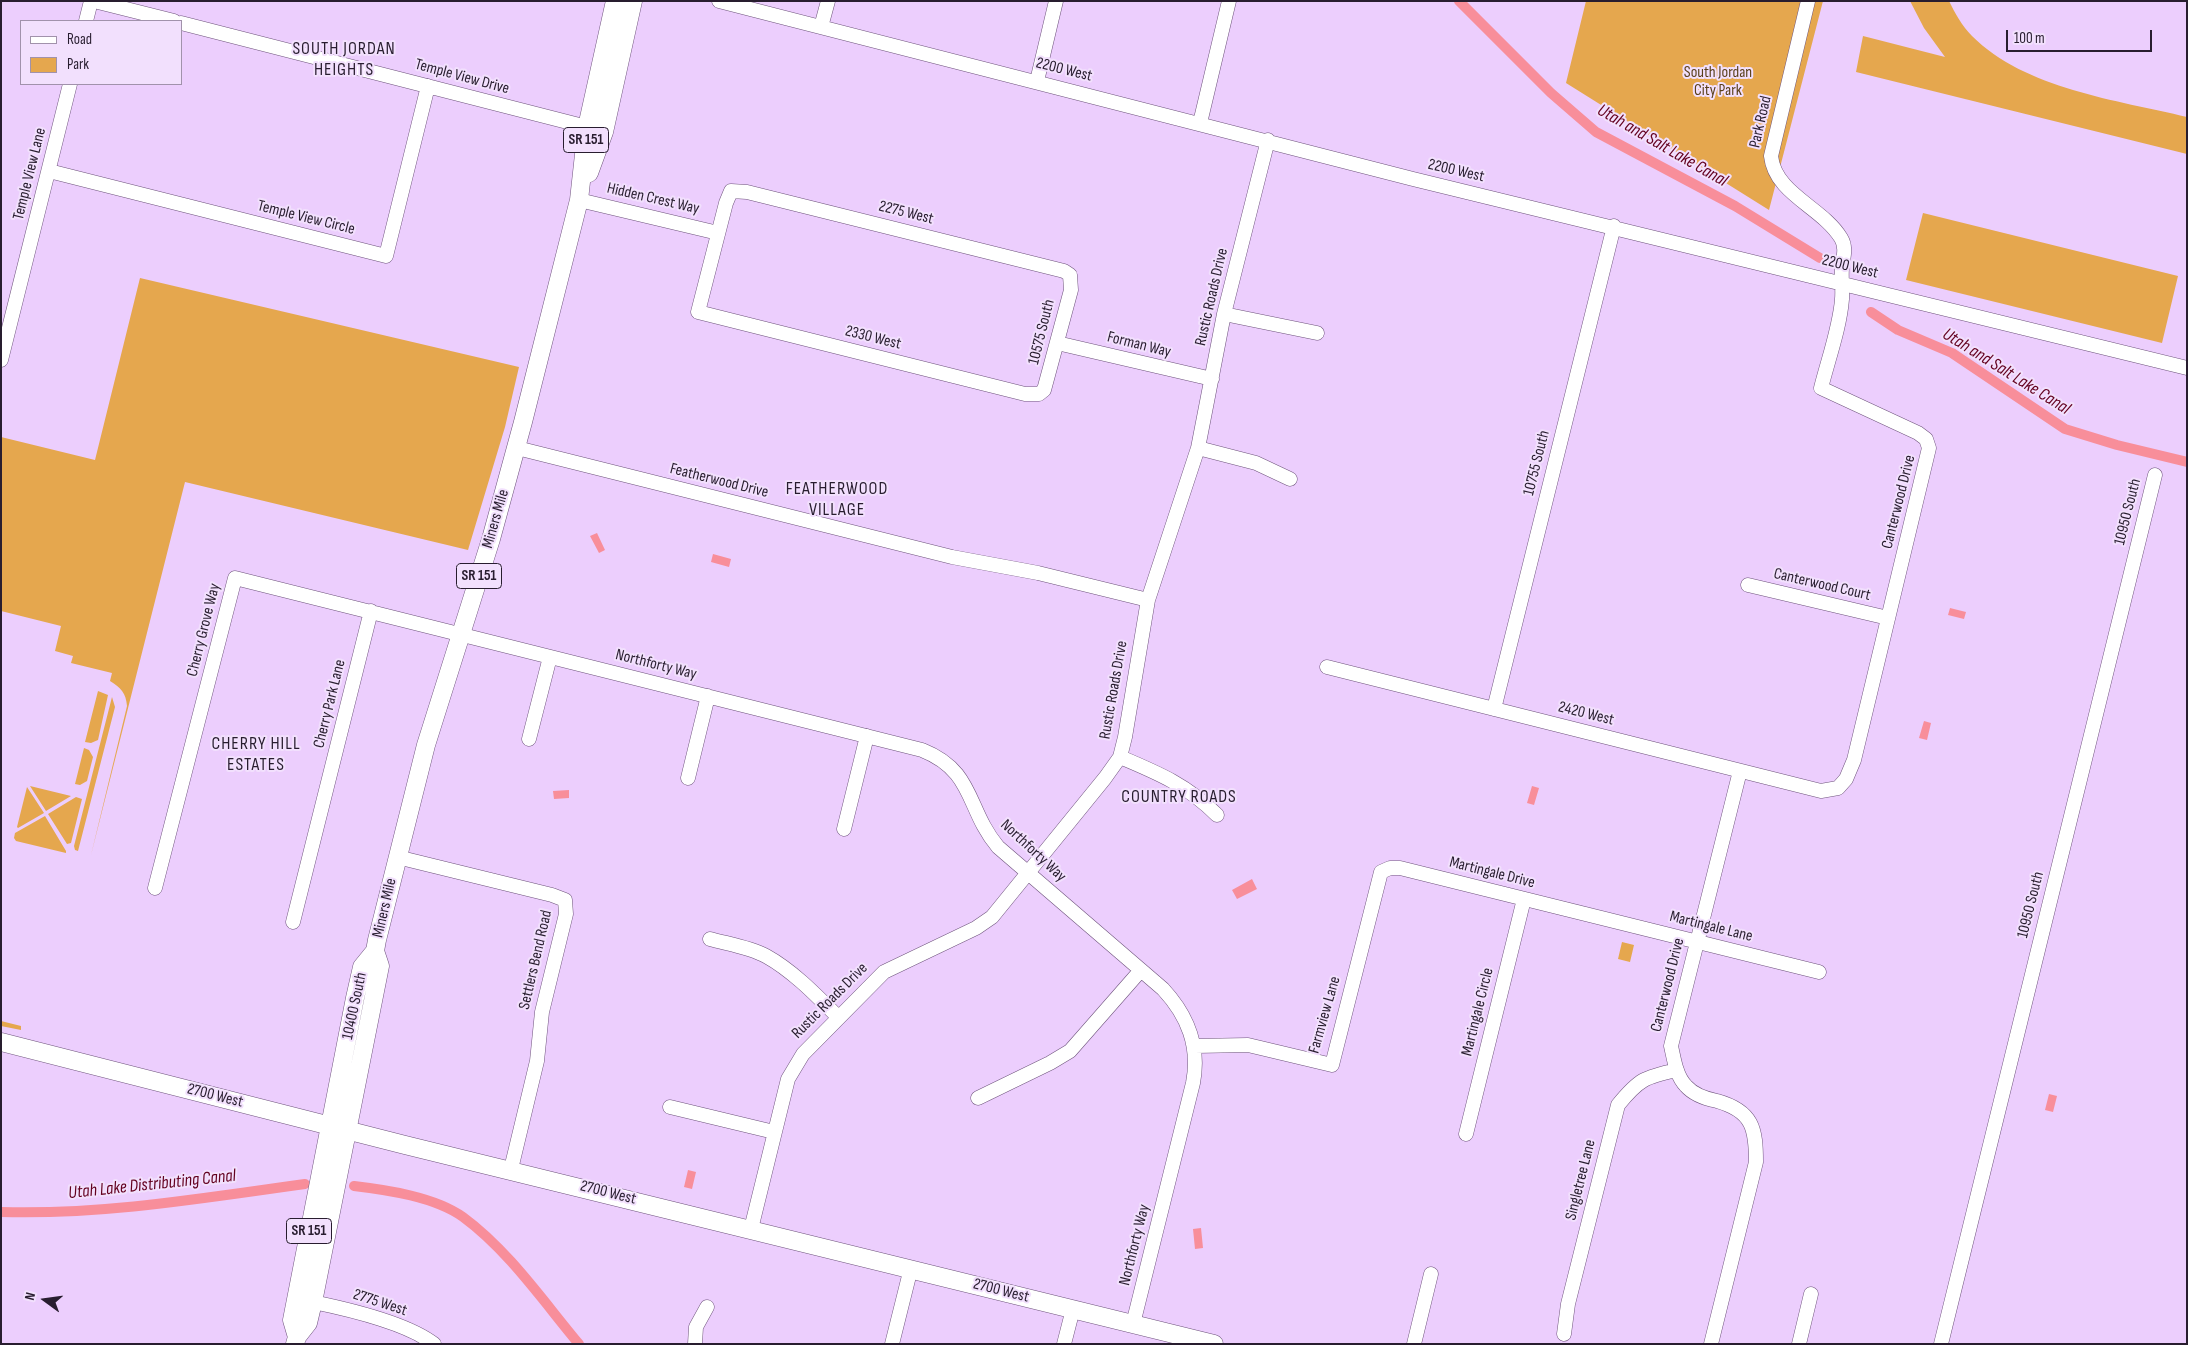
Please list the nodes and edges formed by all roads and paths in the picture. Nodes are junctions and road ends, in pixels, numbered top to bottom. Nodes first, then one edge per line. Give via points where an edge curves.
1 (93, 1) edge
2 (615, 1) edge
3 (633, 1) edge
4 (719, 1) edge
5 (828, 1) edge
6 (1056, 1) edge
7 (1229, 1) edge
8 (1808, 1) edge
9 (86, 20) edge
10 (170, 20) edge
11 (182, 23) edge
12 (822, 27) junction
13 (1037, 81) junction
14 (606, 84) junction
15 (70, 85) edge
16 (428, 86) junction
17 (1200, 123) junction
18 (587, 127) junction
19 (1268, 140) junction
20 (48, 171) junction
21 (579, 200) junction
22 (1614, 226) junction
23 (718, 233) junction
24 (1070, 275) joint
25 (1842, 283) junction
26 (1224, 314) junction
27 (1317, 333) dead end
28 (1057, 343) junction
29 (1, 360) edge
30 (2187, 368) edge
31 (1212, 379) junction
32 (1040, 394) joint
33 (517, 448) junction
34 (1198, 448) junction
35 (2155, 475) dead end
36 (1290, 479) dead end
37 (1748, 585) dead end
38 (1148, 600) junction
39 (371, 611) junction
40 (1888, 618) junction
41 (461, 634) junction
42 (550, 657) junction
43 (1327, 667) dead end
44 (708, 696) junction
45 (1494, 709) junction
46 (867, 736) junction
47 (529, 739) dead end
48 (1120, 757) junction
49 (1740, 770) junction
50 (688, 778) dead end
51 (1838, 788) joint
52 (1216, 815) dead end
53 (844, 829) dead end
54 (396, 857) junction
55 (1380, 872) joint
56 (1029, 873) junction
57 (155, 888) dead end
58 (1524, 899) junction
59 (1594, 916) joint
60 (293, 922) dead end
61 (710, 940) dead end
62 (1696, 941) junction
63 (375, 951) junction
64 (1141, 970) junction
65 (1819, 972) dead end
66 (838, 1017) junction
67 (1, 1042) edge
68 (1195, 1046) junction
69 (1677, 1070) junction
70 (978, 1098) dead end
71 (670, 1107) dead end
72 (330, 1125) junction
73 (348, 1130) junction
74 (774, 1132) junction
75 (1466, 1134) dead end
76 (511, 1169) junction
77 (751, 1229) junction
78 (911, 1268) junction
79 (1431, 1274) dead end
80 (1811, 1294) dead end
81 (313, 1302) junction
82 (707, 1307) dead end
83 (1073, 1309) junction
84 (1133, 1324) junction
85 (1564, 1334) dead end
86 (296, 1340) edge
87 (434, 1344) edge
88 (695, 1344) edge
89 (892, 1344) edge
90 (1064, 1344) edge
91 (1214, 1344) edge
92 (1414, 1344) edge
93 (1711, 1344) edge
94 (1799, 1344) edge
95 (1941, 1344) edge

1 - 9 street
1 - 10 street
2 - 14 main road, SR 151
3 - 14 main road, SR 151
4 - 12 street, 2200 West
5 - 12 street
6 - 13 street
7 - 17 street
8 - 25 street, Park Road via 1771,156 1772,170 1842,239 1845,254
11 - 16 street, Temple View Drive
12 - 13 street, 2200 West
13 - 17 street, 2200 West
14 - 18 main road, Miners Mile / SR 151
14 - 21 main road, SR 151 via 604,132
15 - 20 street, Temple View Lane
16 - 18 street, Temple View Drive
16 - 20 street, Temple View Circle via 386,256
17 - 19 street, 2200 West
18 - 21 main road, Miners Mile / SR 151
19 - 22 street, 2200 West via 1413,179
19 - 26 street, Rustic Roads Drive
20 - 29 street, Temple View Lane
21 - 23 street, Hidden Crest Way
21 - 33 main road, Miners Mile / SR 151
22 - 25 street, 2200 West
22 - 45 street, 10755 South
23 - 24 street, 2275 West via 731,191 757,194 1057,269
23 - 32 street, 2330 West via 698,312 1025,394
24 - 28 street, 10575 South via 1071,290
25 - 30 street, 2200 West
25 - 40 street, Canterwood Drive via 1842,299 1821,388 1918,433 1926,439 1929,448
26 - 27 street
26 - 31 street, Rustic Roads Drive
28 - 31 street, Forman Way
28 - 32 street, 10575 South via 1047,384
31 - 34 street, Rustic Roads Drive
33 - 38 street, Featherwood Drive via 952,556
33 - 41 main road, Miners Mile / SR 151
34 - 36 street via 1256,463
34 - 38 street, Rustic Roads Drive
35 - 95 street, 10950 South
37 - 40 street, Canterwood Court
38 - 48 street, Rustic Roads Drive
39 - 41 street, Cherry Grove Way
39 - 57 street, Cherry Grove Way via 235,578
39 - 60 street, Cherry Park Lane
40 - 51 street, Canterwood Drive via 1854,760
41 - 42 street, Northforty Way
41 - 54 main road, Miners Mile / SR 151 via 426,745
42 - 44 street, Northforty Way
42 - 47 street
43 - 45 street, 2420 West
44 - 46 street, Northforty Way
44 - 50 street
45 - 49 street, 2420 West
46 - 53 street
46 - 56 street, Northforty Way via 922,750 950,765 968,791 986,833
48 - 52 street via 1181,784
48 - 56 street, Rustic Roads Drive
49 - 51 street, 2420 West via 1821,791
49 - 62 street, Canterwood Drive
54 - 63 main road, Miners Mile / SR 151
54 - 76 street, Settlers Bend Road via 565,900 566,914 542,1012 537,1062
55 - 58 street, Martingale Drive via 1400,868
55 - 68 street, Farmview Lane via 1332,1065 1248,1045
56 - 64 street, Northforty Way
56 - 66 street, Rustic Roads Drive via 992,917 976,928 884,972
58 - 59 street, Martingale Drive
58 - 75 street, Martingale Circle
59 - 62 street, Martingale Lane
61 - 66 street via 765,956 794,975
62 - 65 street, Martingale Lane
62 - 69 street, Canterwood Drive via 1671,1046
63 - 72 main road, 10400 South / SR 151 via 362,967
63 - 73 main road, 10400 South / SR 151 via 380,966
64 - 68 street, Northforty Way via 1174,1001 1184,1016
64 - 70 street via 1070,1050
66 - 74 street, Rustic Roads Drive via 802,1054 792,1070
67 - 72 main road, 2700 West
68 - 84 street, Northforty Way via 1193,1083
69 - 85 street, Singletree Lane via 1650,1076 1634,1085 1618,1105 1568,1304
69 - 93 street, Canterwood Drive via 1686,1086 1706,1098 1728,1104 1748,1118 1756,1136 1756,1162
71 - 74 street
72 - 73 main road, 2700 West
72 - 86 main road, SR 151 via 292,1320
73 - 76 main road, 2700 West
73 - 81 main road, SR 151
74 - 77 street, Rustic Roads Drive
76 - 77 main road, 2700 West
77 - 78 main road, 2700 West
78 - 83 main road, 2700 West
78 - 89 street
79 - 92 street
80 - 94 street
81 - 86 main road, SR 151 via 308,1323
81 - 87 street, 2775 West via 407,1329
82 - 88 street via 696,1327
83 - 84 main road, 2700 West
83 - 90 street
84 - 91 main road, 2700 West

